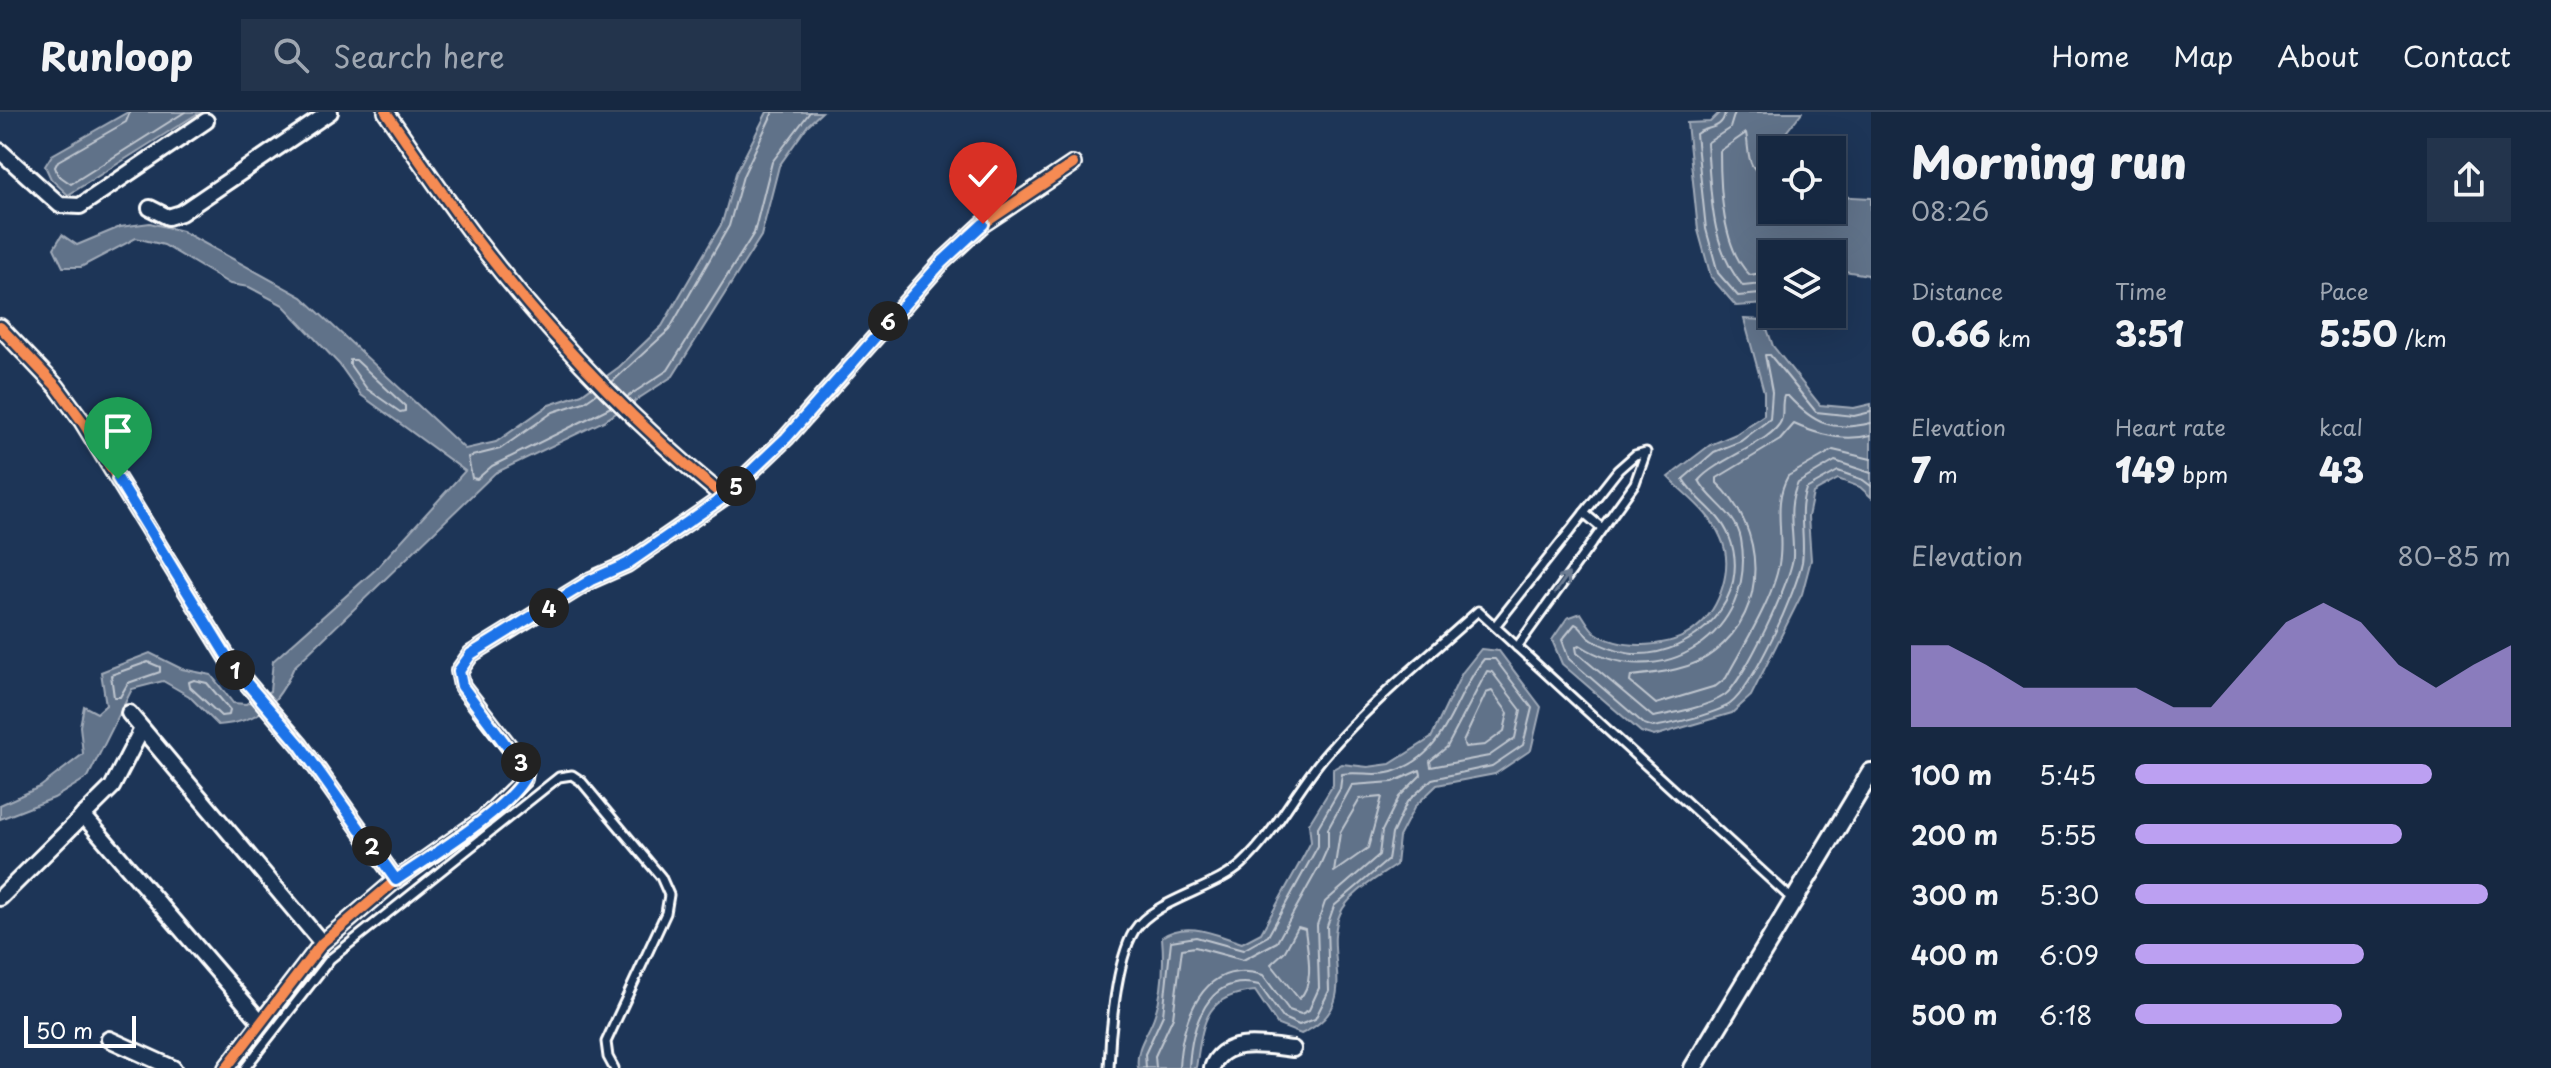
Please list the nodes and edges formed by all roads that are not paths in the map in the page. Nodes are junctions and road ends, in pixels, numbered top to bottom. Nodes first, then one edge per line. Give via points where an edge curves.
1 (330, 112) edge
2 (386, 112) edge
3 (206, 121) dead end
4 (0, 151) edge
5 (1073, 164) dead end
6 (150, 208) dead end
7 (0, 327) edge
8 (724, 497) junction
9 (1584, 513) junction
10 (1602, 528) junction
11 (1495, 626) junction
12 (1517, 647) junction
13 (129, 713) dead end
14 (142, 729) junction
15 (1871, 772) edge
16 (83, 815) junction
17 (396, 880) junction
18 (0, 898) edge
19 (1792, 899) junction
20 (322, 943) junction
21 (261, 1022) junction
22 (109, 1039) dead end
23 (1293, 1049) dead end
24 (173, 1068) edge
25 (226, 1068) edge
26 (245, 1068) edge
27 (614, 1068) edge
28 (1109, 1068) edge
29 (1212, 1068) edge
30 (1693, 1068) edge

1 - 6 street via 181,213 168,217
2 - 8 street via 478,242 599,381
3 - 4 street via 70,208
5 - 8 street via 983,224 942,262 786,438
7 - 17 street via 82,421 254,695 300,745
8 - 17 street via 627,564 591,580 471,654 459,671 462,686 527,773 483,819
9 - 10 lane
9 - 10 lane via 1618,470 1646,452 1635,483
9 - 11 lane
12 -> 10 lane
11 - 12 lane
11 - 28 lane via 1478,611 1326,754 1243,864 1220,881 1161,908 1135,929 1110,1026
12 - 19 lane
13 - 14 street
14 - 16 street via 112,787
14 - 20 street
15 - 19 street
16 - 18 street
16 - 21 street
17 - 20 street
19 - 30 street
20 - 21 street
21 - 25 street
22 - 24 street
23 - 29 street via 1238,1046 1222,1053
26 - 27 lane via 330,959 559,777 572,775 661,877 669,895 666,913 606,1042

